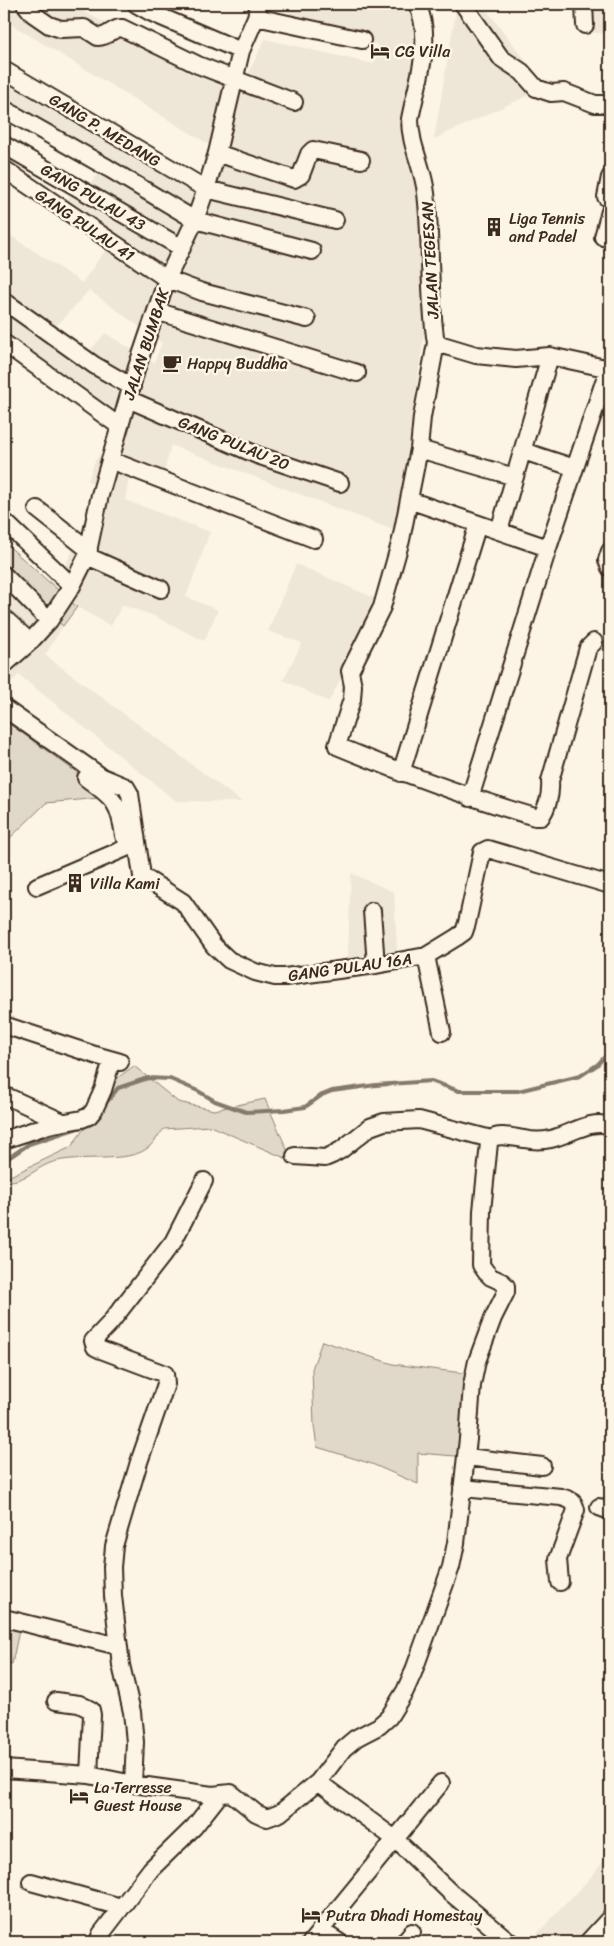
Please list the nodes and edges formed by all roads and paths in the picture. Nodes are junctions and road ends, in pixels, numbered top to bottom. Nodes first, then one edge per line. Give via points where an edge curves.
1 (25, 4) edge
2 (136, 4) edge
3 (416, 4) edge
4 (463, 4) edge
5 (584, 4) edge
6 (257, 10) edge
7 (585, 26) dead end
8 (362, 40) dead end
9 (241, 51) junction
10 (4, 70) edge
11 (234, 80) junction
12 (294, 102) dead end
13 (610, 104) edge
14 (4, 109) edge
15 (4, 145) edge
16 (217, 153) junction
17 (361, 160) dead end
18 (4, 169) edge
19 (610, 177) edge
20 (206, 189) junction
21 (608, 204) edge
22 (195, 220) junction
23 (335, 220) dead end
24 (603, 237) dead end
25 (182, 248) junction
26 (312, 252) dead end
27 (167, 279) junction
28 (4, 301) edge
29 (156, 311) junction
30 (307, 319) dead end
31 (4, 343) edge
32 (436, 343) junction
33 (550, 356) junction
34 (609, 367) edge
35 (357, 372) dead end
36 (130, 393) junction
37 (119, 426) junction
38 (419, 449) junction
39 (523, 450) junction
40 (110, 460) junction
41 (576, 468) junction
42 (515, 477) junction
43 (340, 483) dead end
44 (409, 500) junction
45 (37, 509) dead end
46 (4, 520) edge
47 (478, 524) junction
48 (498, 531) junction
49 (314, 539) dead end
50 (548, 548) junction
51 (610, 550) edge
52 (88, 553) junction
53 (610, 568) edge
54 (4, 575) edge
55 (72, 586) junction
56 (162, 589) dead end
57 (4, 618) edge
58 (49, 621) junction
59 (4, 634) edge
60 (594, 642) dead end
61 (25, 646) junction
62 (4, 665) edge
63 (4, 708) edge
64 (4, 717) edge
65 (401, 773) junction
66 (470, 798) junction
67 (126, 848) junction
68 (134, 875) dead end
69 (610, 885) edge
70 (37, 886) dead end
71 (372, 911) dead end
72 (426, 956) junction
73 (376, 965) junction
74 (4, 1025) edge
75 (442, 1032) dead end
76 (4, 1095) edge
77 (63, 1122) junction
78 (610, 1126) edge
79 (491, 1139) junction
80 (4, 1140) edge
81 (295, 1156) dead end
82 (204, 1181) dead end
83 (466, 1457) junction
84 (542, 1466) dead end
85 (462, 1488) junction
86 (560, 1582) dead end
87 (4, 1618) edge
88 (118, 1646) junction
89 (56, 1701) dead end
90 (4, 1769) edge
91 (89, 1775) junction
92 (318, 1782) junction
93 (441, 1783) dead end
94 (133, 1784) junction
95 (220, 1794) junction
96 (395, 1839) junction
97 (31, 1882) dead end
98 (121, 1907) junction
99 (610, 1918) edge
100 (316, 1936) edge
101 (98, 1942) edge
102 (339, 1942) edge
103 (510, 1942) edge
104 (589, 1942) edge

1 - 11 street via 49,25 62,29 84,28 98,38 108,36 115,28 122,28
2 - 9 street
3 - 32 street, JALAN TEGESAN via 425,26 425,40 410,128 411,141 424,174 431,312
4 - 13 street via 501,58 522,72 536,88 551,93 564,92 595,104
5 - 7 street
6 - 8 street
6 - 9 street, JALAN BUMBAK
9 - 11 street, JALAN BUMBAK
10 - 20 street, GANG P. MEDANG
11 - 12 street
11 - 16 street, JALAN BUMBAK
14 - 22 street
15 - 25 street, GANG PULAU 43
16 - 17 street via 294,179 301,175 313,150
16 - 20 street, JALAN BUMBAK
18 - 27 street, GANG PULAU 41
19 - 21 street
20 - 22 street, JALAN BUMBAK
20 - 23 street, GANG P. MEDANG
21 - 24 street
22 - 25 street, JALAN BUMBAK
22 - 26 street
25 - 27 street, JALAN BUMBAK
27 - 29 street, JALAN BUMBAK
27 - 30 street, GANG PULAU 41 via 202,292
28 - 36 street, GANG PULAU 20
29 - 35 street
29 - 36 street, JALAN BUMBAK
31 - 37 street
32 - 33 street via 476,355 516,359
32 - 38 street, JALAN TEGESAN
33 - 34 street
33 - 39 street
34 - 41 street
36 - 37 street, JALAN BUMBAK
36 - 43 street, GANG PULAU 20 via 257,455
37 - 40 street, JALAN BUMBAK
38 - 42 street
38 - 44 street, JALAN TEGESAN
39 - 41 street
39 - 42 street
40 - 49 street
40 - 52 street, JALAN BUMBAK
41 - 50 street
42 - 48 street
44 - 47 street
44 - 65 street, JALAN TEGESAN via 402,540 382,607 350,670 352,699 337,746
45 - 52 street
46 - 55 street
47 - 48 street
47 - 65 street
48 - 50 street
50 - 66 street
51 - 53 street via 607,560
52 - 55 street, JALAN BUMBAK
52 - 56 street
54 - 58 street
55 - 58 street, JALAN BUMBAK
57 - 61 street
58 - 61 street, JALAN BUMBAK
59 - 61 street
60 - 66 street via 588,648 550,781 546,810 541,817
61 - 62 street, JALAN BUMBAK
63 - 73 street, GANG PULAU 16A via 102,777 126,787 130,794 142,876 183,902 214,946 230,960 275,977
64 - 67 street via 111,797 121,815
65 - 66 street
67 - 68 street via 130,872
67 - 70 street
69 - 72 street via 485,850 464,932
71 - 73 street
72 - 73 street, GANG PULAU 16A
72 - 75 street, GANG PULAU 16A
74 - 77 street via 116,1061 94,1110 82,1119
76 - 77 street
77 - 80 street
78 - 79 street via 589,1126 545,1140 499,1136
79 - 81 street via 419,1120 384,1122 370,1127 325,1158
79 - 83 street via 482,1211 481,1265 506,1286 506,1292 477,1361
82 - 88 street via 173,1242 93,1341 95,1347 165,1374 167,1378 114,1546 113,1596
83 - 84 street
83 - 85 street
85 - 86 street via 571,1500 576,1510 558,1559
85 - 92 street via 451,1567 405,1691 388,1717 344,1748
87 - 88 street
88 - 94 street via 132,1712 135,1742
89 - 91 street via 85,1705 91,1710
90 - 91 street
91 - 94 street
92 - 95 street via 280,1813 267,1818 235,1795
92 - 96 street
93 - 96 street
94 - 95 street
95 - 98 street via 194,1828 151,1869
96 - 100 street
96 - 103 street
97 - 98 street
98 - 101 street
99 - 104 street
100 - 102 street

